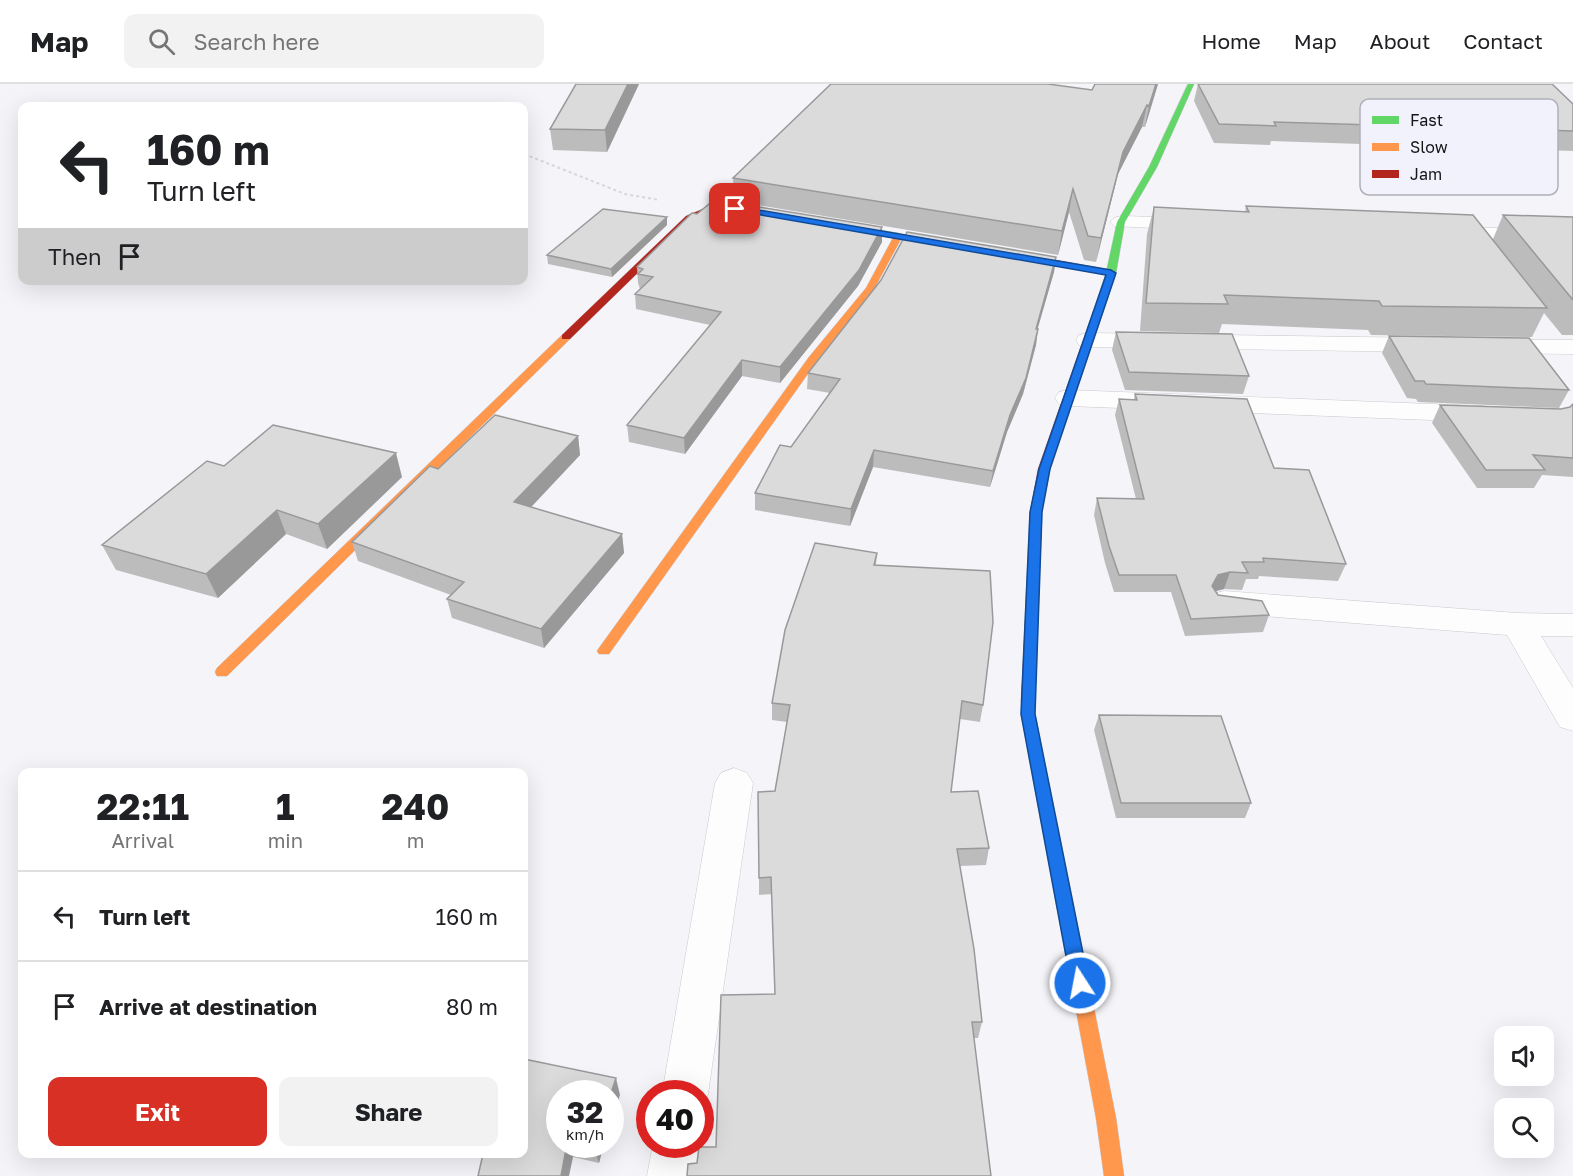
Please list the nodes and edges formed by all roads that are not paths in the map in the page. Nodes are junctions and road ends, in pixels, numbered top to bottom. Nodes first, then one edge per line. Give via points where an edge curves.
1 (1191, 84) edge
2 (759, 212) edge
3 (1121, 222) junction
4 (828, 224) edge
5 (1212, 224) edge
6 (1421, 231) edge
7 (1469, 233) junction
8 (898, 236) junction
9 (1573, 237) edge
10 (932, 242) edge
11 (1483, 252) edge
12 (1001, 253) edge
13 (1111, 273) junction
14 (1088, 340) junction
15 (1556, 341) edge
16 (1068, 398) junction
17 (1504, 415) edge
18 (1224, 602) edge
19 (1517, 624) junction
20 (1573, 625) edge
21 (604, 651) dead end
22 (222, 672) dead end
23 (1573, 718) edge
24 (734, 783) dead end
25 (687, 1080) edge
26 (675, 1158) edge
27 (672, 1176) edge
28 (1114, 1176) edge

1 - 3 street via 1153,167
2 - 22 street via 710,209 689,218
3 - 5 street
3 - 13 street
4 - 8 street
6 - 7 street
7 - 9 street
7 - 11 street
8 - 10 street
8 - 21 street via 870,289 813,359
12 - 13 street
13 - 14 street
14 - 15 street via 1459,346
14 - 16 street
16 - 17 street
16 - 28 street via 1044,469 1036,512 1028,714
18 - 19 street
19 - 20 street
19 - 23 street
24 - 25 street
26 - 27 street

